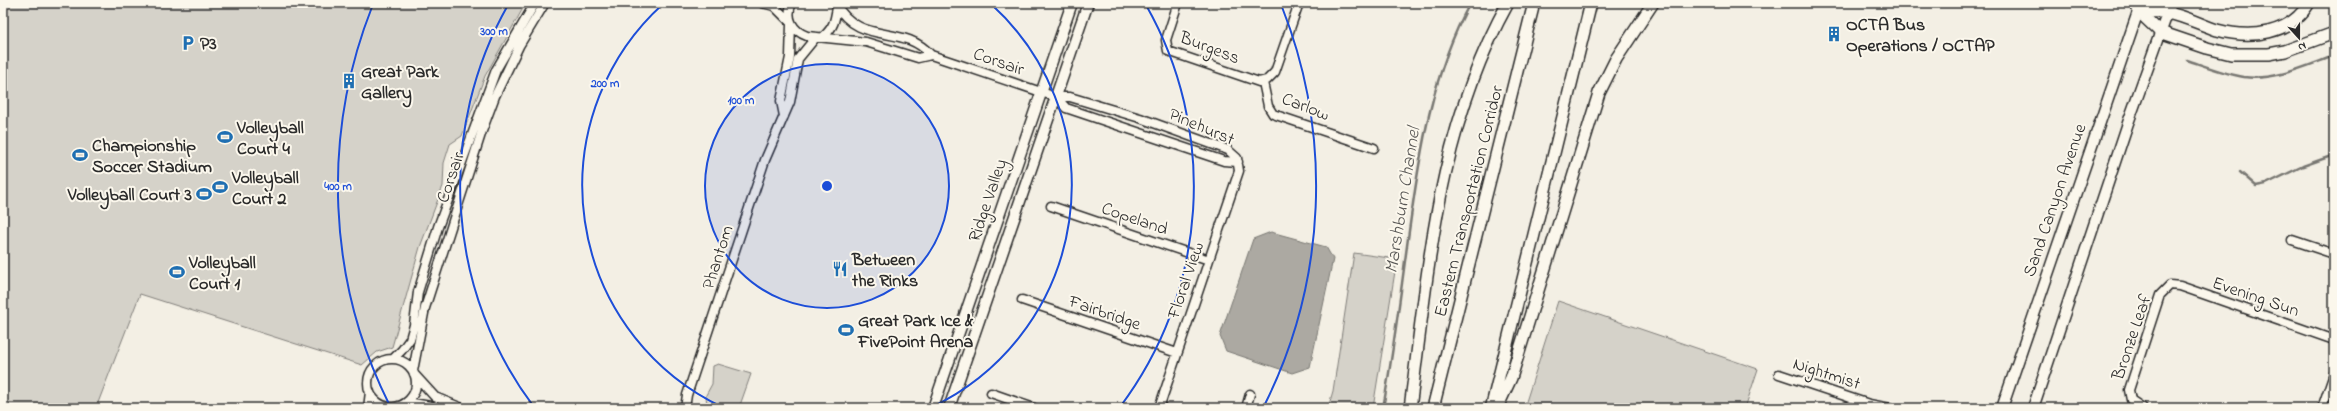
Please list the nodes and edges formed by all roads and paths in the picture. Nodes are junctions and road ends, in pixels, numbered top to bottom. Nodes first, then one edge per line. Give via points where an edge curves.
1 (535, 3) edge
2 (545, 3) edge
3 (762, 3) edge
4 (792, 3) edge
5 (1072, 3) edge
6 (1088, 3) edge
7 (1178, 3) edge
8 (1299, 3) edge
9 (1508, 3) edge
10 (1534, 3) edge
11 (1591, 3) edge
12 (1654, 3) edge
13 (2309, 3) edge
14 (836, 5) edge
15 (2139, 7) edge
16 (2170, 8) edge
17 (791, 23) junction
18 (2160, 32) junction
19 (2334, 33) edge
20 (820, 36) junction
21 (931, 55) junction
22 (1263, 82) junction
23 (1041, 93) junction
24 (1056, 98) junction
25 (784, 117) junction
26 (1374, 148) dead end
27 (1238, 162) junction
28 (1051, 206) dead end
29 (2292, 240) dead end
30 (2334, 254) edge
31 (1209, 260) junction
32 (2168, 286) joint
33 (1022, 300) dead end
34 (2334, 340) edge
35 (1177, 353) junction
36 (393, 359) junction
37 (414, 373) junction
38 (2334, 373) edge
39 (1779, 374) dead end
40 (370, 392) junction
41 (991, 393) dead end
42 (1250, 394) dead end
43 (402, 405) edge
44 (368, 408) edge
45 (462, 408) edge
46 (686, 408) edge
47 (933, 408) edge
48 (949, 408) edge
49 (1034, 408) edge
50 (1158, 408) edge
51 (1246, 408) edge
52 (1410, 408) edge
53 (1433, 408) edge
54 (1492, 408) edge
55 (1497, 408) edge
56 (1890, 408) edge
57 (2002, 408) edge
58 (2033, 408) edge
59 (2143, 408) edge
60 (2322, 408) edge

1 - 36 street, Corsair via 496,70 438,227 418,292 410,339
2 - 37 street, Corsair via 512,58 482,131 427,301
3 - 17 street via 774,6
4 - 17 street, Phantom via 789,15
5 - 23 main road, Ridge Valley
6 - 24 main road, Ridge Valley
7 - 22 street, Burgess via 1166,40 1168,51 1256,82
8 - 22 street, Carlow via 1275,72
9 - 52 highway via 1489,41 1464,105 1442,182
10 - 53 highway, Eastern Transportation Corridor
11 - 54 highway
12 - 55 highway via 1616,59 1599,93 1510,378
13 - 16 highway via 2286,26 2252,35 2217,30
14 - 20 street, Phantom via 836,20 831,29
14 - 21 street, Corsair via 856,27 922,44
15 - 16 highway
15 - 18 highway
15 - 57 main road, Sand Canyon Avenue
16 - 18 main road
17 - 20 street, Corsair via 800,33
17 - 25 street, Phantom via 790,57 781,101
18 - 19 highway via 2207,48 2231,54 2252,55 2285,51
18 - 58 main road
20 - 21 street, Corsair via 866,42 918,58
20 - 25 street, Phantom via 798,59 790,102
21 - 23 street, Corsair
22 - 26 street, Carlow via 1268,106 1273,114
23 - 24 street, Corsair
23 - 47 main road, Ridge Valley
24 - 27 street, Pinehurst via 1066,108 1224,161
24 - 27 street, Pinehurst via 1070,97 1140,118 1228,150
24 - 48 main road, Ridge Valley
25 - 46 street, Phantom via 764,165 687,395
27 - 31 street, Floral View via 1239,171
28 - 31 street, Copeland
29 - 30 street
31 - 35 street, Floral View
32 - 34 street, Evening Sun via 2180,286
32 - 59 street, Bronze Leaf via 2160,295 2130,387 2131,400
33 - 35 street, Fairbridge
35 - 50 street, Floral View
36 - 37 street via 406,363
36 - 40 street via 386,359 374,366 368,378
37 - 43 street via 414,392
37 - 45 street via 435,397
38 - 60 street
39 - 56 street, Nightmist via 1869,404
40 - 43 street via 379,403
40 - 44 street
41 - 49 street
42 - 51 street
43 - 45 street

